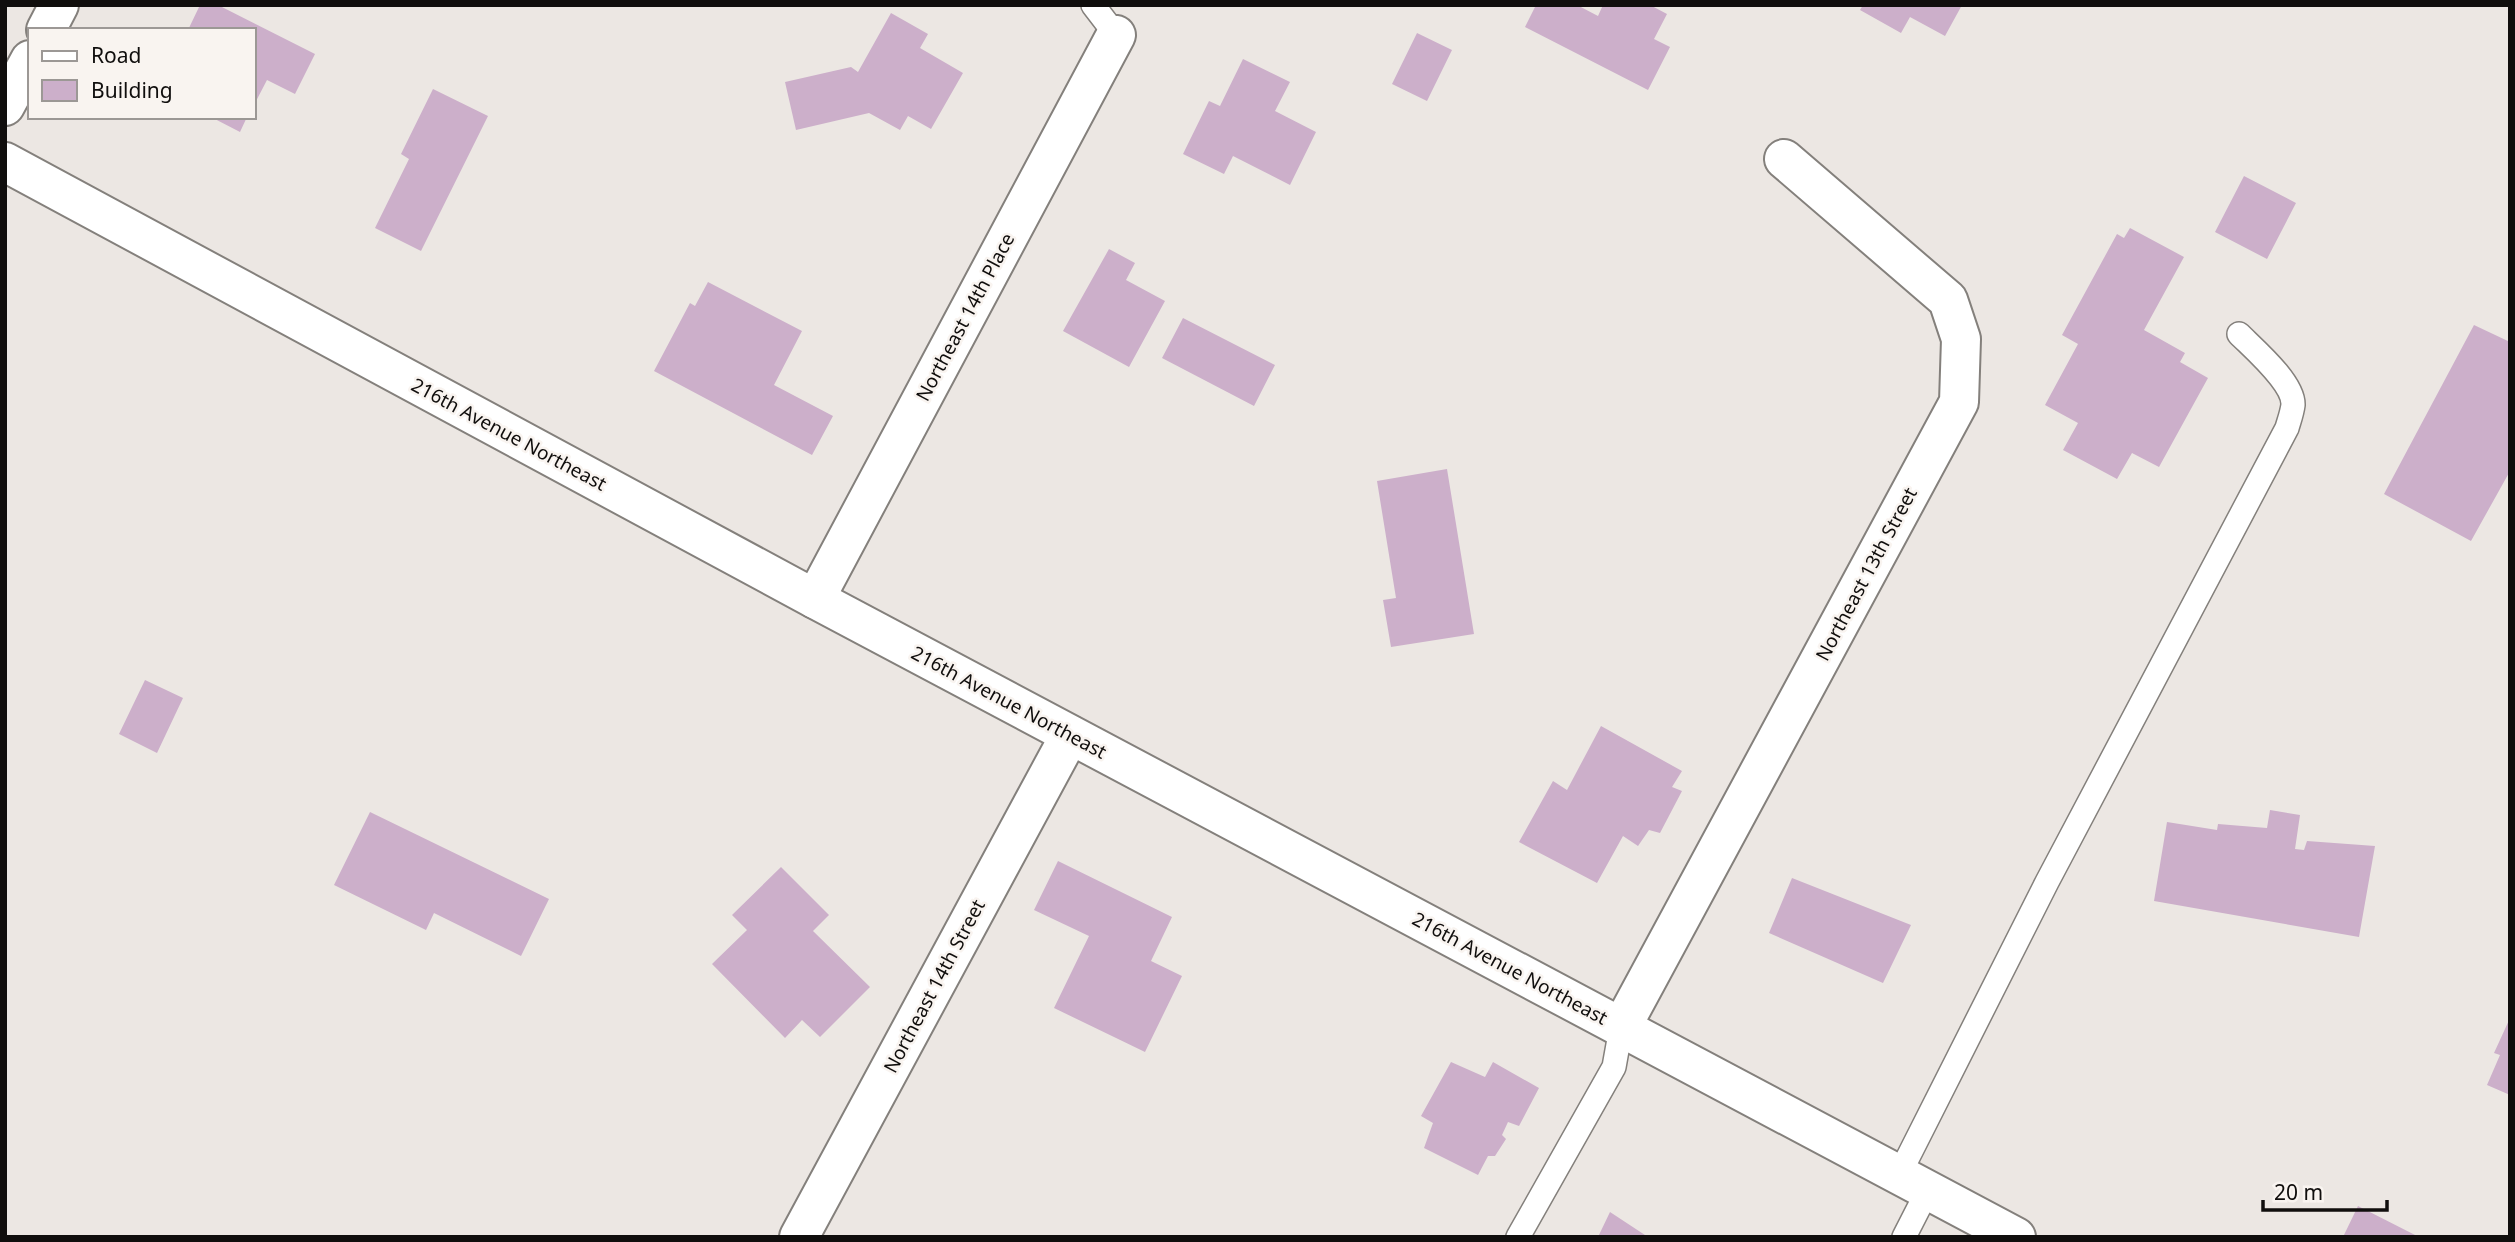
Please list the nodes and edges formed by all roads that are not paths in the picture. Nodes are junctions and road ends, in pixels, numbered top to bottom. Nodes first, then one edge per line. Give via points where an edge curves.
1 (59, 5) edge
2 (1093, 5) edge
3 (47, 28) edge
4 (1116, 35) joint
5 (28, 64) edge
6 (5, 106) edge
7 (1784, 159) dead end
8 (5, 162) edge
9 (2239, 334) dead end
10 (815, 599) junction
11 (1070, 735) junction
12 (1621, 1028) junction
13 (1913, 1182) junction
14 (799, 1237) edge
15 (1518, 1237) edge
16 (1905, 1237) edge
17 (2016, 1237) edge

1 - 3 street
2 - 4 lane
4 - 10 street, Northeast 14th Place
5 - 6 street
7 - 12 street, Northeast 13th Street via 1948,300 1961,339 1959,402
8 - 10 street, 216th Avenue Northeast
9 - 13 lane via 2284,383 2293,403 2287,428 2047,882
10 - 11 street, 216th Avenue Northeast
11 - 12 street, 216th Avenue Northeast
11 - 14 street, Northeast 14th Street
12 - 13 street, 216th Avenue Northeast
12 - 15 lane via 1614,1067
13 - 16 lane
13 - 17 street, 216th Avenue Northeast

